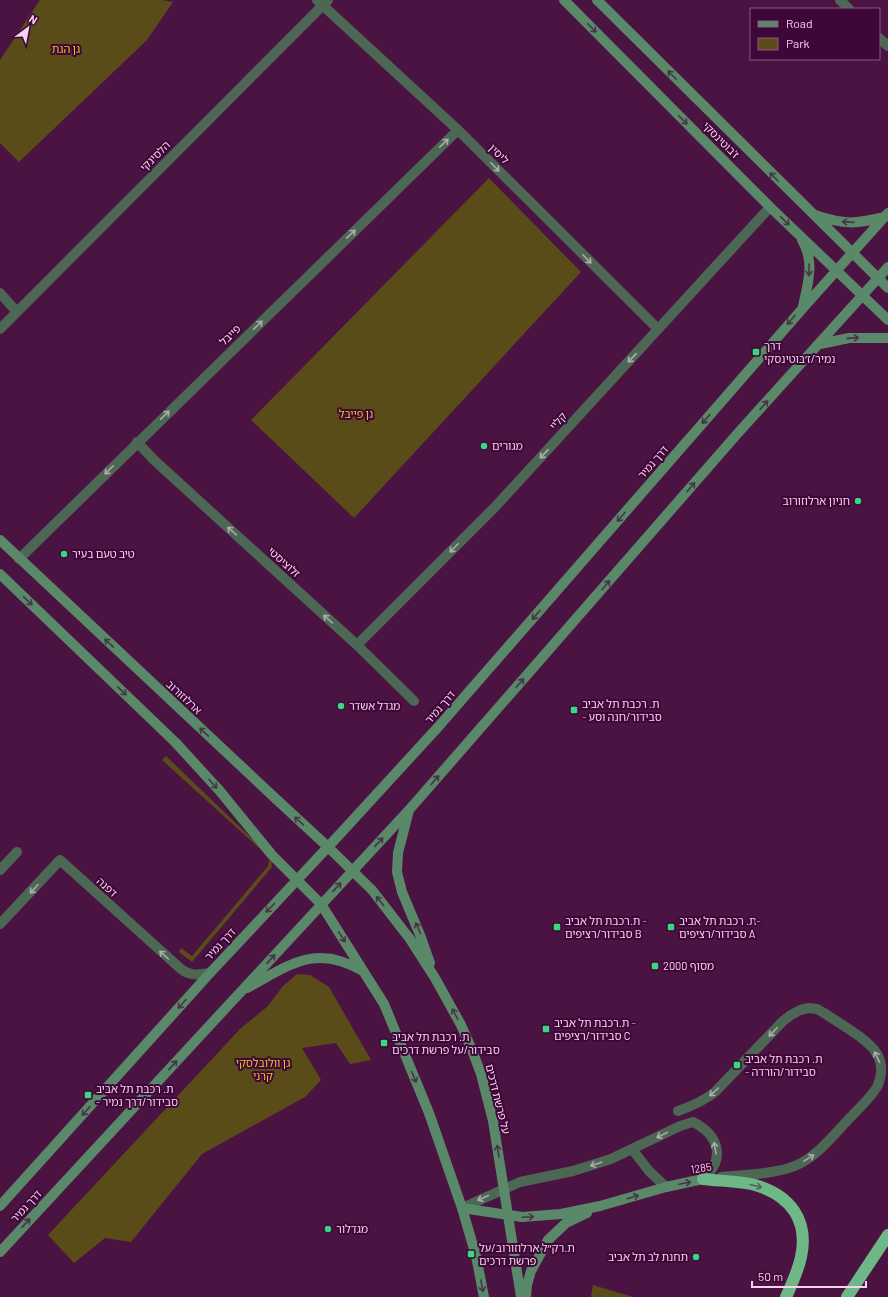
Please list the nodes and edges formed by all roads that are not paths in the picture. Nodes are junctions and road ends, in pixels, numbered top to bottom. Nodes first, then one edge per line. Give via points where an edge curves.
1 (564, 0) edge
2 (597, 0) edge
3 (840, 0) edge
4 (323, 2) edge
5 (848, 8) edge
6 (880, 39) edge
7 (888, 46) edge
8 (458, 130) junction
9 (770, 207) junction
10 (812, 214) junction
11 (886, 215) edge
12 (798, 233) junction
13 (853, 253) junction
14 (888, 267) edge
15 (836, 270) junction
16 (878, 278) junction
17 (888, 288) edge
18 (0, 293) edge
19 (863, 295) junction
20 (803, 308) junction
21 (17, 312) junction
22 (888, 320) edge
23 (0, 329) edge
24 (658, 330) junction
25 (888, 338) edge
26 (820, 344) junction
27 (136, 442) junction
28 (0, 540) edge
29 (19, 559) junction
30 (0, 574) edge
31 (356, 645) junction
32 (414, 701) dead end
33 (409, 810) junction
34 (328, 847) junction
35 (17, 852) dead end
36 (1, 867) edge
37 (352, 870) junction
38 (297, 880) junction
39 (321, 904) junction
40 (0, 924) edge
41 (365, 972) junction
42 (210, 973) junction
43 (435, 978) junction
44 (240, 992) junction
45 (678, 1111) dead end
46 (632, 1149) junction
47 (703, 1179) junction
48 (666, 1187) junction
49 (504, 1189) junction
50 (0, 1206) edge
51 (600, 1206) junction
52 (462, 1208) junction
53 (508, 1215) junction
54 (888, 1235) edge
55 (0, 1252) edge
56 (484, 1297) edge
57 (521, 1297) edge
58 (526, 1297) edge
59 (786, 1297) edge
60 (846, 1297) edge

1 -> 9 main road, ז'בוטינסקי
10 -> 2 main road, ז'בוטינסקי
3 - 5 street
4 - 8 street, ליסין
4 - 21 street, הלסינקי
6 - 7 street
8 -> 24 street, ליסין
27 -> 8 street, פייבל
9 -> 12 main road, ז'בוטינסקי
9 - 24 street, קליי
11 -> 10 main road via 859,223 849,223
10 - 13 main road, ז'בוטינסקי
11 - 13 main road, דרך נמיר
12 - 15 main road, ז'בוטינסקי
12 -> 20 main road via 807,251 810,265
13 - 15 main road, דרך נמיר
13 - 16 main road, ז'בוטינסקי
14 - 16 main road, דרך נמיר
15 - 19 main road, ז'בוטינסקי
15 - 20 main road, דרך נמיר
16 - 17 main road, ז'בוטינסקי
16 - 19 main road, דרך נמיר
18 - 21 street
19 - 22 main road, ז'בוטינסקי
19 - 26 main road, דרך נמיר
20 -> 34 main road, דרך נמיר via 440,726
21 - 23 street, הלסינקי
24 -> 31 street, קליי via 495,507
26 -> 25 main road via 849,338
33 -> 26 main road, דרך נמיר via 738,433
27 -> 29 street, פייבל
31 -> 27 street, זלוציסטי
28 - 29 main road, ארלוזורוב
34 -> 29 main road, ארלוזורוב
30 -> 38 main road via 175,742 219,790 272,855
31 - 32 street, זלוציסטי
37 -> 33 main road, דרך נמיר
43 -> 33 main road via 402,892 397,872 398,853
34 - 37 main road, ארלוזורוב
34 - 38 main road, דרך נמיר
35 - 36 street
39 -> 37 main road, דרך נמיר
43 -> 37 main road, על פרשת דרכים via 391,914
38 - 39 main road
38 -> 42 main road, דרך נמיר
39 -> 41 main road
44 -> 39 main road, דרך נמיר
42 -> 40 street, דפנה via 198,976 186,973 60,860
41 - 44 main road via 340,960 324,957 309,959 294,962
41 -> 52 main road via 384,1004 429,1112
42 -> 50 main road, דרך נמיר
49 -> 43 main road, על פרשת דרכים via 493,1121 481,1074 467,1038
55 -> 44 main road, דרך נמיר
47 -> 45 street, 1285 via 773,1172 796,1166 814,1154 867,1101 878,1086 881,1073 877,1054 869,1044 824,1013 817,1009 800,1010 783,1021 715,1092 693,1106
47 -> 46 street via 712,1172 717,1152 712,1137 693,1122
46 - 48 street via 649,1171
46 -> 49 street via 596,1165 520,1182
48 -> 47 main road, 1285
47 -> 59 highway via 754,1185 783,1198 795,1210 803,1238 801,1256
51 -> 48 main road, 1285
49 -> 52 street
49 - 53 main road, על פרשת דרכים
53 -> 51 main road, 1285 via 522,1217 561,1214
51 - 58 main road via 566,1223 548,1240 531,1271
52 - 53 main road, 1285
52 -> 56 main road via 476,1256
53 - 57 main road, על פרשת דרכים
54 - 60 highway

